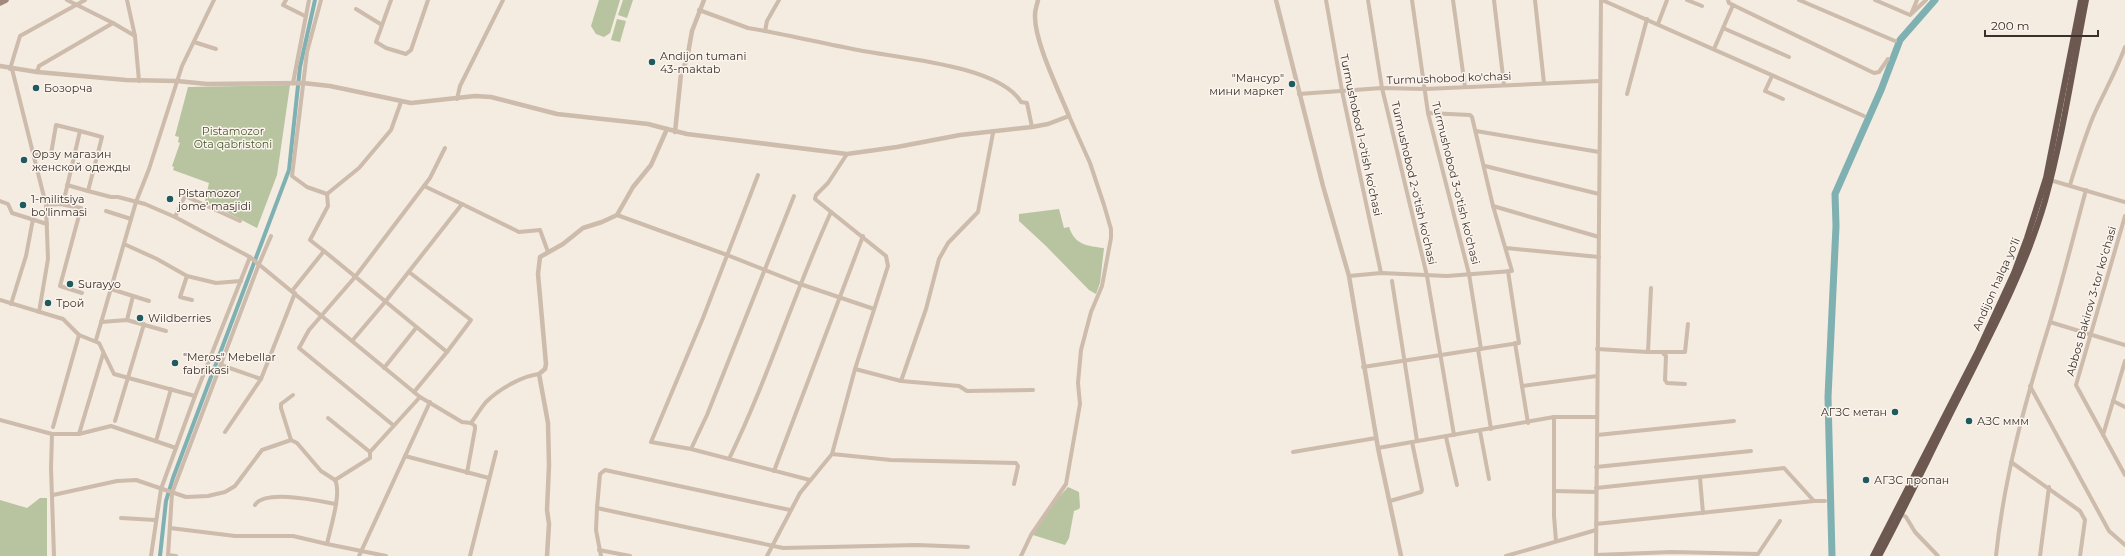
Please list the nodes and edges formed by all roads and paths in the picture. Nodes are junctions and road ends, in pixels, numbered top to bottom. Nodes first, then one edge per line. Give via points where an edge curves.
1 (6, 0) edge
2 (67, 0) edge
3 (85, 0) edge
4 (128, 0) edge
5 (214, 0) edge
6 (286, 0) edge
7 (309, 0) edge
8 (321, 0) edge
9 (391, 0) edge
10 (428, 0) edge
11 (503, 0) edge
12 (704, 0) edge
13 (779, 0) edge
14 (1038, 0) edge
15 (1276, 0) edge
16 (1326, 0) edge
17 (1368, 0) edge
18 (1412, 0) edge
19 (1453, 0) edge
20 (1494, 0) edge
21 (1535, 0) edge
22 (1602, 0) edge
23 (1667, 0) edge
24 (1687, 0) edge
25 (1728, 0) edge
26 (1799, 0) edge
27 (1875, 0) edge
28 (1917, 0) edge
29 (1926, 0) edge
30 (2081, 0) edge
31 (2086, 0) edge
32 (0, 3) edge
33 (77, 5) junction
34 (1733, 5) junction
35 (1702, 6) dead end
36 (356, 9) dead end
37 (699, 10) junction
38 (1911, 14) junction
39 (305, 16) junction
40 (1647, 19) junction
41 (113, 23) junction
42 (1658, 24) junction
43 (382, 26) junction
44 (1723, 28) junction
45 (765, 31) junction
46 (135, 36) junction
47 (1895, 41) dead end
48 (194, 42) junction
49 (2125, 47) edge
50 (216, 49) dead end
51 (1714, 49) junction
52 (1789, 57) dead end
53 (1888, 59) dead end
54 (0, 66) edge
55 (11, 69) junction
56 (37, 72) junction
57 (1772, 76) junction
58 (139, 81) junction
59 (177, 81) junction
60 (1600, 81) junction
61 (293, 83) junction
62 (302, 83) junction
63 (1544, 84) junction
64 (1504, 85) junction
65 (1465, 87) junction
66 (1382, 88) junction
67 (1425, 89) junction
68 (1342, 91) junction
69 (1299, 94) junction
70 (1627, 94) dead end
71 (457, 99) junction
72 (1783, 99) dead end
73 (401, 102) junction
74 (1428, 113) junction
75 (1069, 116) junction
76 (1864, 116) dead end
77 (1032, 127) junction
78 (667, 129) junction
79 (80, 131) junction
80 (1476, 131) junction
81 (675, 132) junction
82 (993, 133) junction
83 (445, 148) dead end
84 (1599, 152) junction
85 (847, 154) junction
86 (34, 155) junction
87 (1485, 166) junction
88 (758, 175) dead end
89 (2050, 180) junction
90 (67, 185) junction
91 (2070, 185) junction
92 (424, 186) junction
93 (2086, 190) junction
94 (88, 191) junction
95 (327, 194) junction
96 (1599, 194) junction
97 (794, 196) dead end
98 (0, 201) edge
99 (136, 202) junction
100 (2125, 202) edge
101 (63, 204) junction
102 (462, 204) junction
103 (46, 206) junction
104 (1493, 206) junction
105 (106, 211) dead end
106 (831, 212) junction
107 (617, 215) junction
108 (2125, 216) edge
109 (175, 218) junction
110 (32, 219) junction
111 (131, 219) junction
112 (240, 221) dead end
113 (47, 224) junction
114 (272, 236) dead end
115 (863, 236) junction
116 (1599, 237) junction
117 (124, 244) junction
118 (1506, 248) junction
119 (324, 251) junction
120 (548, 252) junction
121 (727, 255) junction
122 (250, 257) junction
123 (1599, 257) junction
124 (259, 264) junction
125 (765, 270) junction
126 (409, 272) junction
127 (1508, 272) junction
128 (1381, 273) junction
129 (1469, 274) junction
130 (187, 276) junction
131 (1349, 276) junction
132 (1427, 276) junction
133 (355, 277) junction
134 (241, 281) junction
135 (1392, 281) dead end
136 (801, 283) junction
137 (1651, 288) dead end
138 (111, 289) junction
139 (294, 292) junction
140 (82, 293) dead end
141 (133, 296) junction
142 (839, 298) junction
143 (0, 300) edge
144 (192, 300) dead end
145 (149, 301) dead end
146 (385, 302) junction
147 (11, 304) junction
148 (874, 309) junction
149 (39, 312) junction
150 (322, 316) junction
151 (127, 320) junction
152 (101, 322) junction
153 (2050, 322) junction
154 (144, 324) junction
155 (1688, 324) dead end
156 (416, 328) junction
157 (166, 331) dead end
158 (2091, 334) junction
159 (79, 335) junction
160 (96, 340) junction
161 (352, 341) junction
162 (1515, 343) junction
163 (2125, 345) edge
164 (1480, 349) junction
165 (1597, 349) junction
166 (447, 352) junction
167 (1648, 352) junction
168 (1662, 352) junction
169 (103, 354) junction
170 (1441, 355) junction
171 (1404, 360) junction
172 (2125, 361) edge
173 (221, 365) junction
174 (1363, 367) junction
175 (384, 368) junction
176 (855, 369) junction
177 (539, 374) junction
178 (1597, 376) junction
179 (128, 378) junction
180 (261, 379) junction
181 (901, 381) junction
182 (1685, 384) dead end
183 (1522, 386) junction
184 (2030, 386) junction
185 (171, 390) junction
186 (1033, 390) dead end
187 (414, 392) junction
188 (293, 395) dead end
189 (195, 396) junction
190 (420, 397) junction
191 (2113, 401) junction
192 (430, 402) junction
193 (2125, 407) edge
194 (1597, 417) junction
195 (328, 418) dead end
196 (1554, 418) junction
197 (0, 420) edge
198 (115, 421) dead end
199 (1734, 421) dead end
200 (471, 423) junction
201 (1528, 423) junction
202 (393, 425) junction
203 (53, 427) dead end
204 (1491, 429) junction
205 (1480, 431) junction
206 (225, 432) dead end
207 (52, 434) junction
208 (79, 434) junction
209 (1454, 435) junction
210 (1596, 435) junction
211 (2103, 435) junction
212 (1446, 437) junction
213 (1376, 438) junction
214 (291, 440) junction
215 (156, 441) junction
216 (1415, 442) junction
217 (176, 448) junction
218 (1378, 448) junction
219 (691, 449) junction
220 (1751, 450) dead end
221 (370, 452) junction
222 (496, 452) dead end
223 (1294, 452) dead end
224 (832, 454) junction
225 (405, 456) junction
226 (729, 459) junction
227 (2011, 462) junction
228 (1596, 467) junction
229 (774, 471) junction
230 (467, 473) junction
231 (2125, 475) edge
232 (489, 478) junction
233 (1700, 478) junction
234 (335, 480) junction
235 (810, 480) junction
236 (1489, 480) dead end
237 (1014, 484) dead end
238 (1457, 486) dead end
239 (2049, 488) junction
240 (162, 489) junction
241 (1596, 490) junction
242 (1554, 491) junction
243 (170, 492) junction
244 (53, 495) junction
245 (1390, 501) junction
246 (1814, 501) junction
247 (1825, 501) dead end
248 (336, 504) junction
249 (254, 505) dead end
250 (597, 508) junction
251 (790, 510) junction
252 (1703, 513) junction
253 (1901, 514) junction
254 (121, 518) dead end
255 (155, 520) junction
256 (1780, 521) dead end
257 (1596, 524) junction
258 (170, 528) junction
259 (1596, 530) junction
260 (1556, 541) junction
261 (327, 544) junction
262 (2125, 545) edge
263 (771, 546) junction
264 (968, 547) dead end
265 (599, 550) junction
266 (361, 551) junction
267 (168, 555) edge
268 (1596, 555) edge
269 (54, 556) edge
270 (151, 556) edge
271 (176, 556) edge
272 (359, 556) edge
273 (386, 556) edge
274 (470, 556) edge
275 (547, 556) edge
276 (601, 556) edge
277 (630, 556) edge
278 (767, 556) edge
279 (1022, 556) edge
280 (1401, 556) edge
281 (1506, 556) edge
282 (1873, 556) edge
283 (1879, 556) edge
284 (1938, 556) edge
285 (1996, 556) edge
286 (2040, 556) edge
287 (2080, 556) edge

1 - 32 main road
2 - 33 street
3 - 33 street
4 - 46 street
5 - 48 street
6 - 39 street via 283,4
7 - 39 street
8 - 62 street via 310,38
9 - 43 street
10 - 43 street via 409,53 395,52 377,44
11 - 71 street via 460,86
12 - 37 street
13 - 45 street via 767,21
14 - 75 street via 1036,28
15 - 69 street
16 - 68 street, Turmushobod 1-o'tish ko'chasi
17 - 66 street, Turmushobod 2-o'tish ko'chasi
18 - 67 street, Turmushobod 3-o'tish ko'chasi
19 - 65 street
20 - 64 street
21 - 63 street
22 - 40 street
22 - 60 street
23 - 42 street
24 - 35 street
25 - 34 street
26 - 47 street
27 - 38 street
28 - 38 street
29 - 38 street
30 - 282 highway, Andijon halqa yo‘li via 2046,178 2028,238 1978,351
31 - 89 highway, Andijon halqa yo‘li
33 - 41 street
33 - 55 street via 20,36
34 - 44 street
34 - 53 street via 1874,73 1879,72
36 - 43 street
37 - 45 street via 748,28
37 - 81 street via 681,74
39 - 61 street
40 - 42 street
40 - 70 street
41 - 46 street
41 - 56 street via 39,66
42 - 51 street
44 - 51 street
44 - 52 street
45 - 77 street via 858,50 941,63 983,76 1016,95 1021,102 1027,103
46 - 58 street
48 - 50 street
48 - 59 street
49 - 91 street via 2090,123
51 - 57 street
54 - 55 street
55 - 56 street
55 - 86 street
56 - 58 street
57 - 72 street via 1765,91
57 - 76 street
58 - 59 street
59 - 61 street via 207,84
59 - 99 street
60 - 63 street, Turmushobod ko'chasi
60 - 84 street
61 - 62 street
62 - 73 street via 330,86
62 - 95 street via 292,176 306,187
63 - 64 street, Turmushobod ko'chasi
64 - 65 street, Turmushobod ko'chasi
65 - 67 street, Turmushobod ko'chasi
66 - 67 street, Turmushobod ko'chasi
66 - 68 street, Turmushobod ko'chasi
66 - 132 street, Turmushobod 2-o'tish ko'chasi
67 - 74 street, Turmushobod 3-o'tish ko'chasi
68 - 69 street, Turmushobod ko'chasi
68 - 128 street, Turmushobod 1-o'tish ko'chasi
69 - 131 street
71 - 73 street via 423,103
71 - 78 street via 491,97 557,114 648,124
73 - 95 street via 391,130 359,168
74 - 80 street via 1470,115
74 - 129 street, Turmushobod 3-o'tish ko'chasi
75 - 77 street
75 - 279 street via 1090,163 1111,229 1111,238 1102,286 1082,350 1078,383 1080,404 1066,484 1031,535
77 - 82 street
78 - 81 street
78 - 107 street via 651,166 633,187
79 - 86 street via 56,125 52,154
79 - 90 street
79 - 94 street via 102,137
80 - 84 street
80 - 87 street
81 - 85 street
82 - 85 street via 960,135
82 - 181 street via 978,212 948,243 939,259 926,309
83 - 92 street
84 - 96 street
85 - 106 street via 828,184 815,196 818,202
86 - 103 street
87 - 96 street
87 - 104 street
88 - 121 street
89 - 91 street
89 - 253 highway, Andijon halqa yo‘li via 2017,279
90 - 94 street
90 - 101 street
91 - 93 street
92 - 102 street
92 - 133 street
93 - 100 street
93 - 153 street
94 - 99 street
95 - 119 street via 328,206 310,240
96 - 116 street
97 - 125 street
98 - 110 street via 8,204 12,213
99 - 109 street
99 - 111 street
101 - 103 street
101 - 140 street via 81,208 60,286
102 - 120 street via 519,232 540,230
102 - 126 street
103 - 113 street
104 - 116 street
104 - 118 street
105 - 111 street
106 - 115 street
106 - 136 street
107 - 120 street via 583,228
107 - 121 street
108 - 158 street, Abbos Bakirov 3-tor koʻchasi
109 - 112 street via 185,196
109 - 122 street
110 - 113 street
110 - 147 street via 26,256
111 - 117 street
113 - 149 street via 48,259
114 - 124 street
115 - 142 street
115 - 148 street via 888,260
116 - 123 street
117 - 130 street
117 - 138 street
118 - 123 street
118 - 127 street via 1512,271
119 - 133 street
119 - 139 street
120 - 177 street via 538,261 546,364 545,369
121 - 125 street
121 - 219 street via 704,318 652,441
122 - 124 street
122 - 134 street
123 - 165 street
124 - 139 street
124 - 173 street
125 - 136 street
125 - 219 street
126 - 146 street
126 - 166 street via 471,320
127 - 129 street
127 - 162 street via 1519,343
128 - 131 street
128 - 132 street
129 - 132 street
129 - 164 street, Turmushobod 3-o'tish ko'chasi
130 - 134 street via 216,283
130 - 144 street via 180,297
131 - 174 street
132 - 170 street, Turmushobod 2-o'tish ko'chasi
133 - 146 street
133 - 150 street
134 - 189 street
135 - 171 street
136 - 142 street
136 - 226 street via 746,425
137 - 167 street
138 - 141 street
138 - 152 street
139 - 150 street
139 - 180 street
141 - 145 street
141 - 151 street
142 - 148 street
142 - 229 street
143 - 147 street
146 - 156 street
146 - 161 street
147 - 149 street
148 - 176 street
149 - 159 street via 63,319
150 - 161 street
150 - 202 street via 309,330 299,350
151 - 152 street
151 - 154 street
152 - 160 street
153 - 158 street
153 - 184 street
154 - 157 street
154 - 179 street
155 - 168 street via 1685,352
156 - 166 street
156 - 175 street
158 - 163 street
158 - 211 street, Abbos Bakirov 3-tor koʻchasi via 2076,388
159 - 160 street
159 - 203 street
160 - 169 street
161 - 175 street
162 - 164 street
162 - 183 street
164 - 170 street
164 - 204 street, Turmushobod 3-o'tish ko'chasi
165 - 167 street
165 - 178 street
166 - 187 street
167 - 168 street
168 - 182 street via 1666,356 1666,382
169 - 179 street via 114,374
169 - 208 street
170 - 171 street
170 - 209 street, Turmushobod 2-o'tish ko'chasi
171 - 174 street
171 - 216 street
172 - 191 street
173 - 180 street
173 - 243 street
174 - 213 street
175 - 187 street
176 - 181 street
176 - 224 street
177 - 200 street via 500,391 486,402
177 - 275 street via 548,423
178 - 183 street
178 - 194 street
179 - 185 street
179 - 198 street
180 - 206 street
181 - 186 street via 959,386 967,391
183 - 201 street
184 - 227 street
184 - 262 street via 2109,530
185 - 189 street
185 - 215 street
187 - 190 street
188 - 214 street via 281,404
189 - 217 street
190 - 192 street
190 - 202 street
191 - 193 street
191 - 211 street
192 - 200 street via 462,422
192 - 225 street
194 - 196 street
194 - 210 street
195 - 221 street
196 - 201 street
196 - 242 street
197 - 207 street
199 - 210 street
200 - 230 street via 476,429
201 - 204 street
202 - 221 street
204 - 205 street
205 - 209 street
205 - 236 street
207 - 208 street
207 - 244 street
208 - 215 street via 111,426
209 - 212 street
210 - 228 street
211 - 231 street, Abbos Bakirov 3-tor koʻchasi
212 - 216 street
212 - 238 street
213 - 218 street
213 - 223 street
214 - 234 street via 297,443 321,471
214 - 243 street via 262,450 235,486 226,492 186,497
215 - 217 street
216 - 218 street
216 - 245 street via 1422,490
217 - 240 street
218 - 245 street
219 - 226 street
220 - 228 street
221 - 234 street via 368,460
222 - 232 street
224 - 235 street
224 - 237 street via 892,460 1017,464
225 - 230 street
225 - 266 street
226 - 229 street
227 - 239 street
227 - 285 street
228 - 241 street
229 - 235 street
230 - 232 street
232 - 274 street
233 - 241 street
233 - 246 street via 1784,468
233 - 252 street
234 - 248 street
235 - 251 street
239 - 286 street
239 - 287 street via 2080,511 2085,520
240 - 243 street
240 - 244 street via 136,480 117,481
240 - 255 street
241 - 242 street
241 - 257 street
242 - 260 street
243 - 258 street
244 - 269 street
245 - 280 street
246 - 247 street
246 - 252 street
248 - 249 street via 299,498 270,498 260,500
248 - 261 street
250 - 251 street via 600,474 605,470
250 - 263 street
250 - 265 street via 596,530
251 - 263 street
252 - 257 street
253 - 283 highway, Andijon halqa yo‘li
253 - 284 street
254 - 255 street
255 - 270 street
256 - 268 street via 1758,554 1672,552
257 - 259 street
258 - 261 street via 234,536 293,536
258 - 267 street
259 - 260 street
259 - 268 street
260 - 281 street
261 - 266 street
263 - 264 street
263 - 278 street
265 - 276 street
265 - 277 street
266 - 272 street
266 - 273 street
267 - 271 street

